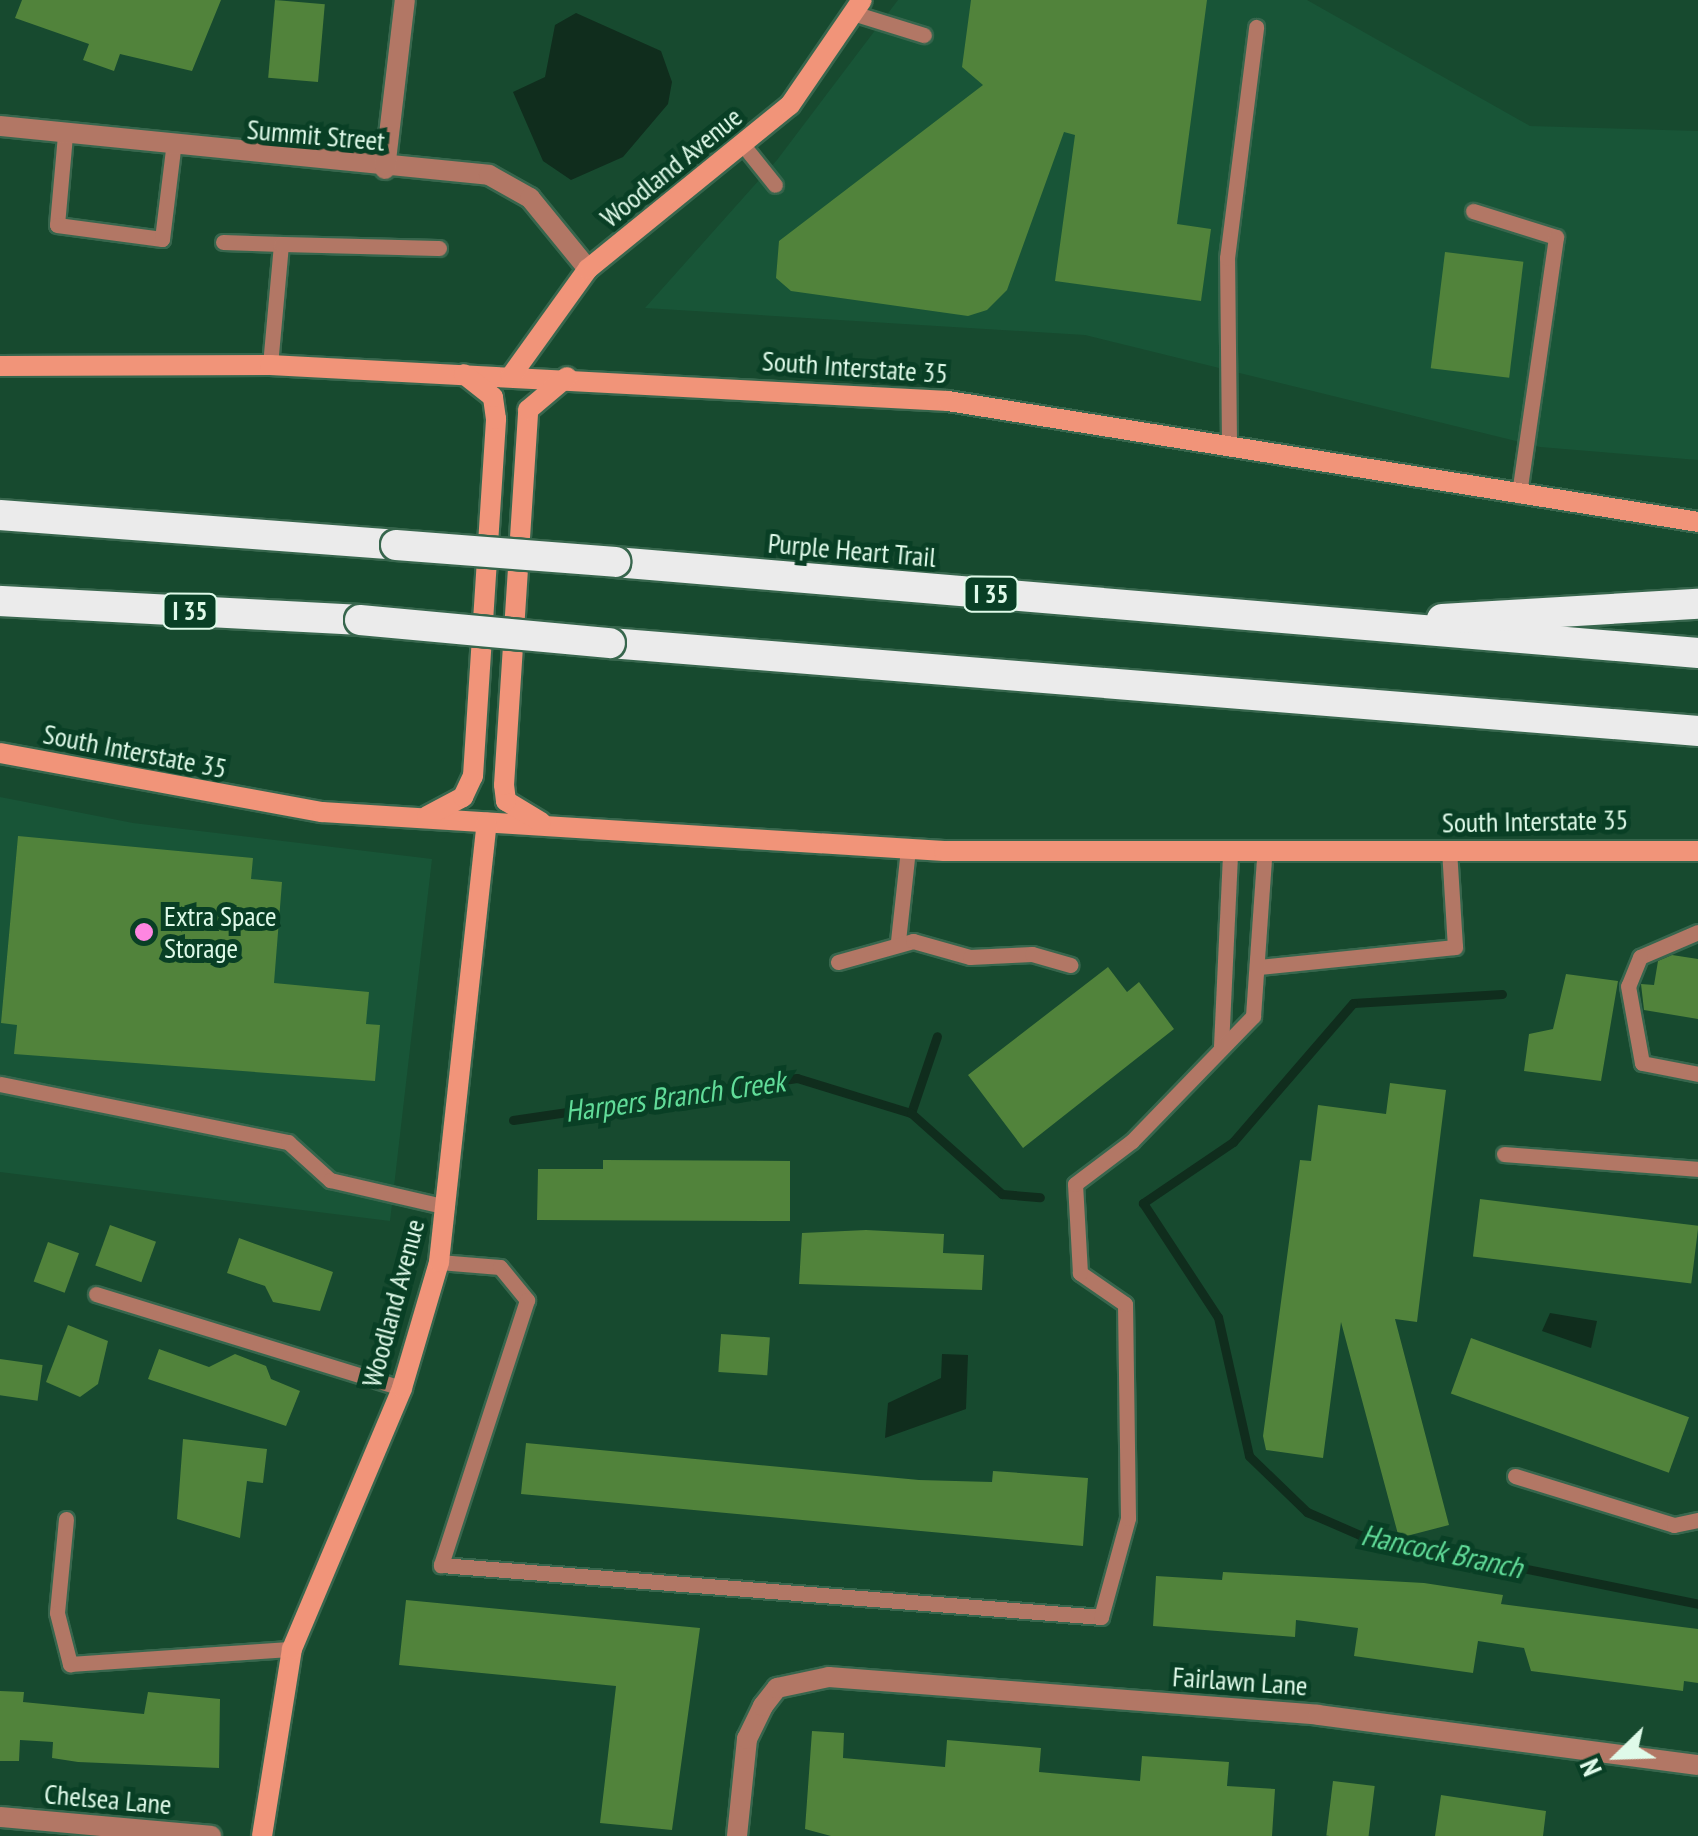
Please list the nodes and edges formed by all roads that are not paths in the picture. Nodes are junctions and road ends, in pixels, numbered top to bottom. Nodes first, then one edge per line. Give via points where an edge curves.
1 (405, 0) edge
2 (859, 7) edge
3 (1256, 27) dead end
4 (924, 35) dead end
5 (0, 126) edge
6 (64, 134) junction
7 (743, 145) junction
8 (173, 149) junction
9 (385, 169) junction
10 (775, 185) dead end
11 (1473, 211) dead end
12 (223, 242) dead end
13 (281, 244) junction
14 (439, 248) dead end
15 (588, 269) junction
16 (270, 364) junction
17 (0, 366) edge
18 (464, 374) junction
19 (511, 376) junction
20 (568, 376) junction
21 (1228, 443) junction
22 (1519, 495) junction
23 (0, 515) edge
24 (1698, 522) edge
25 (7, 603) edge
26 (1698, 604) edge
27 (1367, 627) junction
28 (1698, 653) edge
29 (1698, 731) edge
30 (0, 754) edge
31 (426, 816) junction
32 (487, 823) junction
33 (550, 826) junction
34 (908, 849) junction
35 (1450, 849) junction
36 (1698, 850) edge
37 (1230, 856) junction
38 (1264, 857) junction
39 (1698, 932) edge
40 (898, 941) junction
41 (838, 962) dead end
42 (1070, 965) dead end
43 (1258, 967) junction
44 (1221, 1046) junction
45 (1698, 1074) edge
46 (0, 1084) edge
47 (1504, 1154) dead end
48 (1698, 1169) edge
49 (447, 1208) junction
50 (438, 1262) junction
51 (96, 1294) dead end
52 (402, 1388) junction
53 (1515, 1476) dead end
54 (66, 1519) dead end
55 (1698, 1520) edge
56 (292, 1649) junction
57 (1698, 1765) edge
58 (0, 1816) edge
59 (211, 1836) edge
60 (262, 1836) edge
61 (738, 1836) edge

1 - 9 street
2 - 4 lane
2 - 7 main road, Woodland Avenue via 814,78
3 - 21 lane via 1227,258
5 - 6 street, Summit Street
6 - 8 street, Summit Street
6 - 8 lane via 57,225 162,239
7 - 10 lane
7 - 15 main road, Woodland Avenue
8 - 9 street, Summit Street
9 - 15 street, Summit Street via 489,175 514,186
11 - 22 lane via 1556,237
12 - 13 lane
13 - 14 lane
13 - 16 lane
15 - 19 main road, Woodland Avenue
16 - 17 main road, South Interstate 35
16 - 18 main road, South Interstate 35
18 - 19 main road, South Interstate 35
18 - 31 main road via 493,397 496,419 473,776 463,797
19 - 20 main road, South Interstate 35
20 - 21 main road, South Interstate 35 via 948,400
20 - 33 main road via 528,410 504,785 506,801
21 - 22 main road, South Interstate 35
22 - 24 main road, South Interstate 35
23 - 27 highway, Purple Heart Trail / I 35, bridge
25 - 29 highway, I 35, bridge via 360,620
26 - 27 highway
27 - 28 highway, Purple Heart Trail / I 35
30 - 31 main road, South Interstate 35 via 322,812
31 - 32 main road, South Interstate 35
32 - 33 main road, South Interstate 35
32 - 49 main road, Woodland Avenue
33 - 34 main road, South Interstate 35
34 - 37 main road, South Interstate 35
34 - 40 lane
35 - 36 main road, South Interstate 35
35 - 38 main road, South Interstate 35
35 - 43 lane via 1455,946
37 - 38 main road, South Interstate 35
37 - 44 lane
38 - 43 lane
39 - 45 lane via 1640,957 1628,986 1642,1063
40 - 41 lane
40 - 42 lane
43 - 44 lane via 1253,1016
44 - 50 lane via 1132,1141 1076,1184 1080,1273 1125,1304 1128,1518 1101,1617 441,1566 527,1300 500,1266
46 - 49 lane via 288,1142 330,1180
47 - 48 lane
49 - 50 main road, Woodland Avenue
50 - 52 main road, Woodland Avenue
51 - 52 lane
52 - 56 main road, Woodland Avenue
53 - 55 lane via 1674,1524
54 - 56 lane via 57,1613 70,1664
56 - 60 main road, Woodland Avenue
57 - 61 street, Fairlawn Lane via 1318,1714 829,1677 778,1688 748,1739
58 - 59 street, Chelsea Lane

